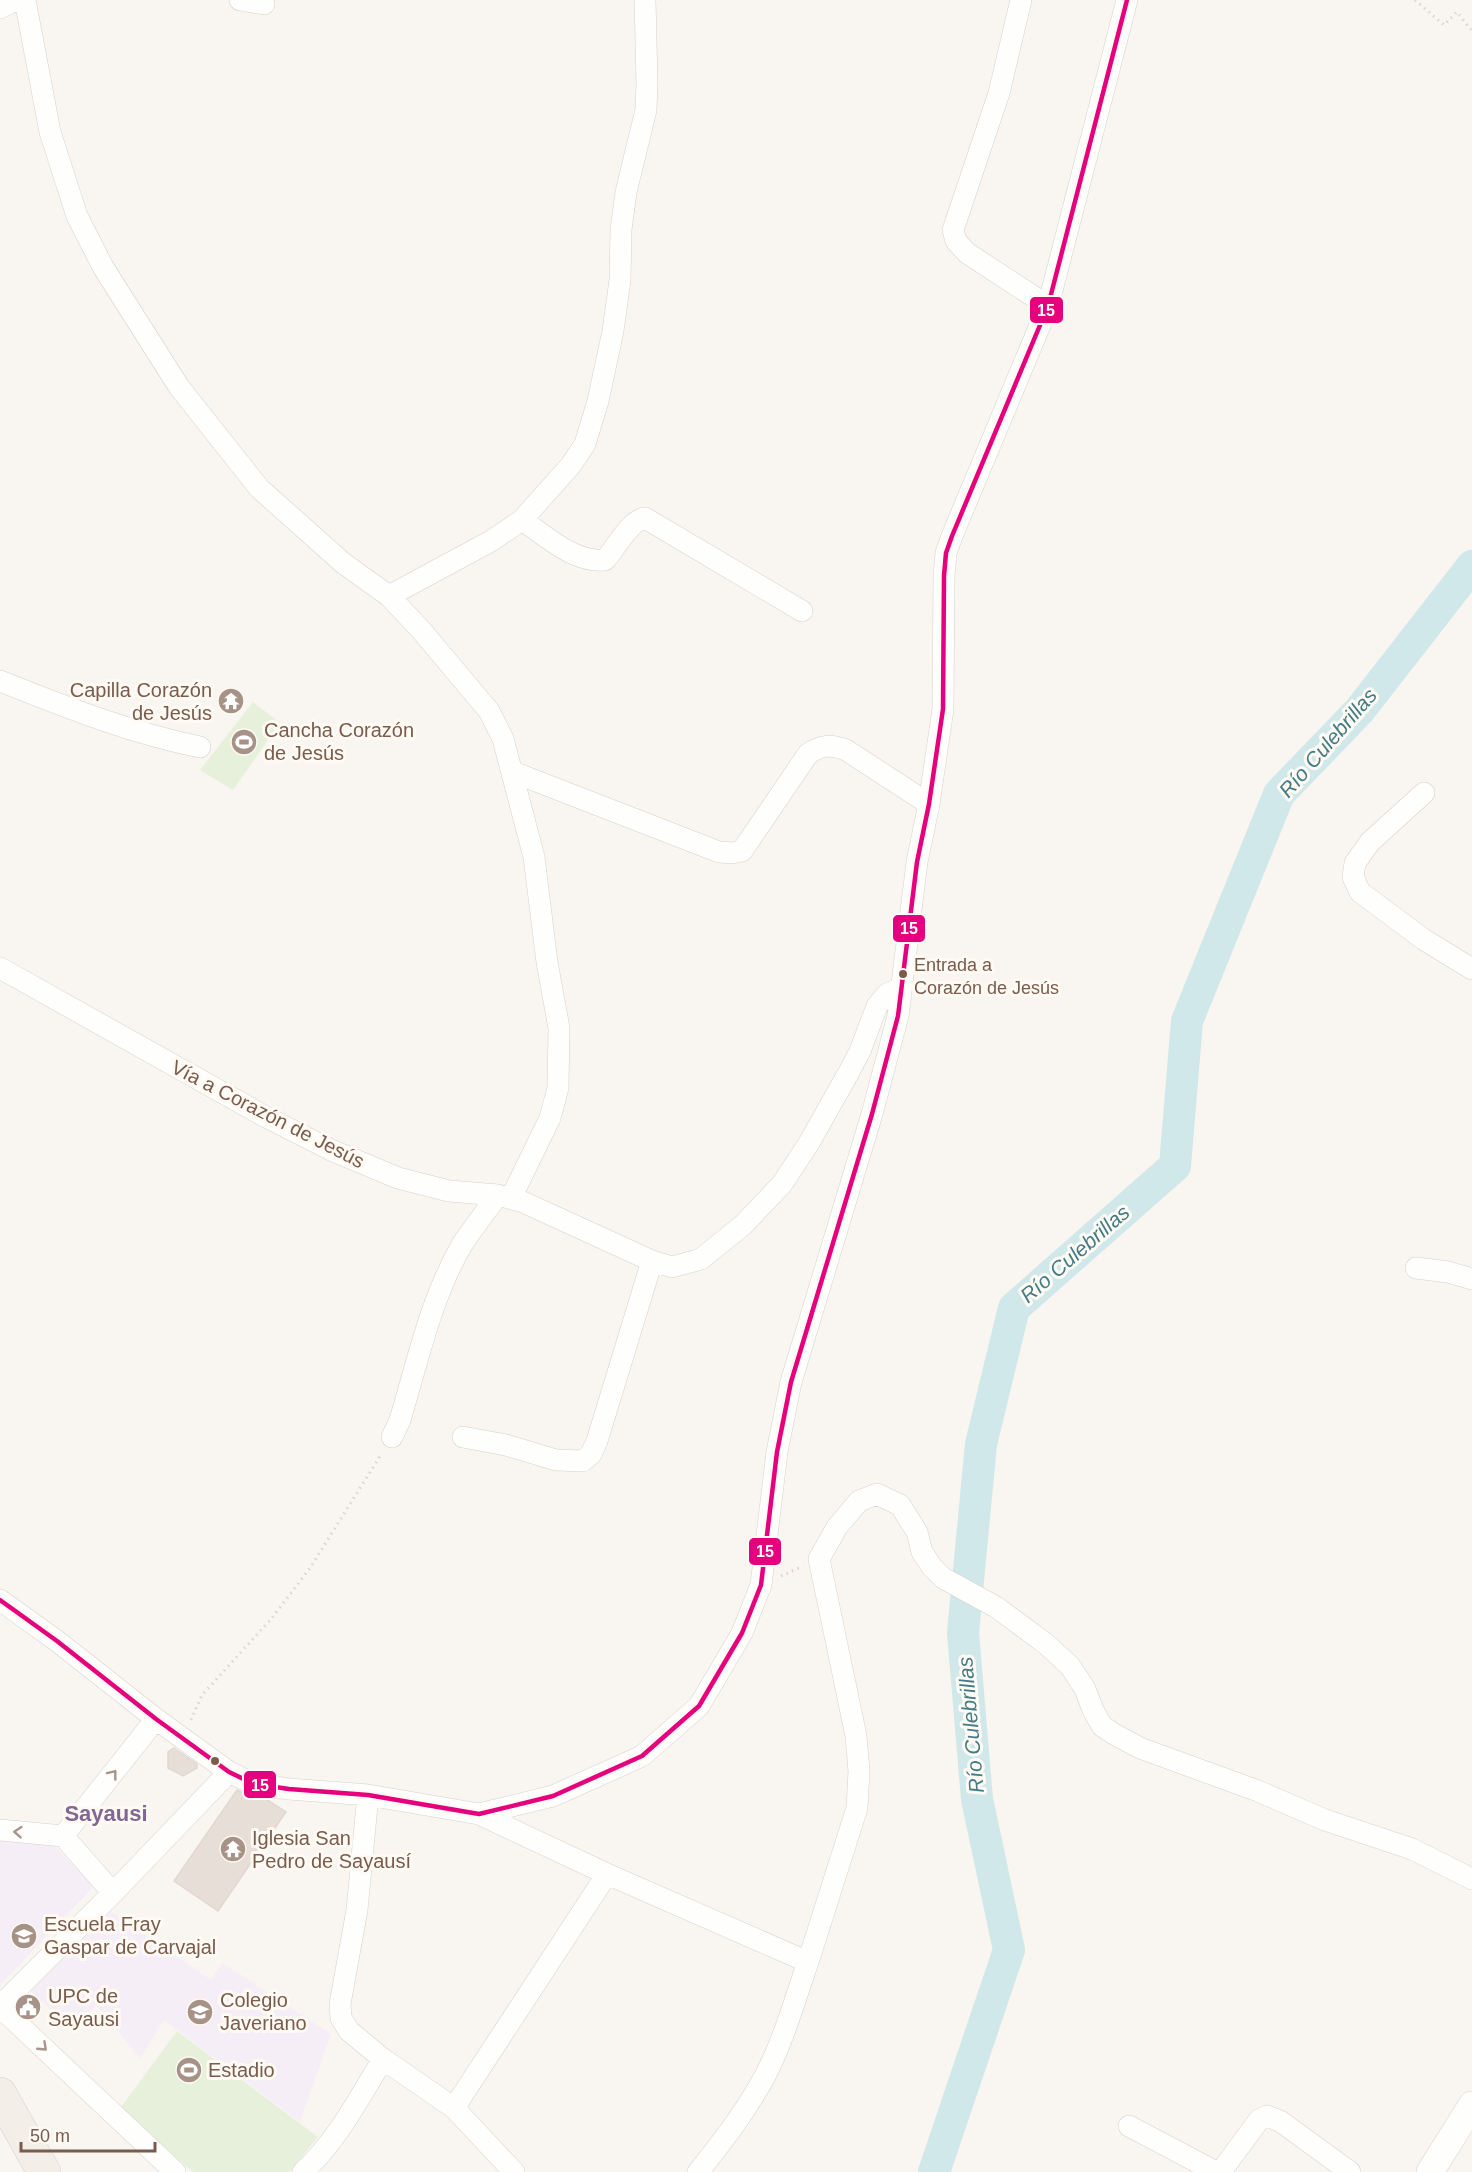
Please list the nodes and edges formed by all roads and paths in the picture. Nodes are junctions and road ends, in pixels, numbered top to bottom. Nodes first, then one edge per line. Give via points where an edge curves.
1 (16, 0) edge
2 (25, 0) edge
3 (240, 0) edge
4 (645, 0) edge
5 (1021, 0) edge
6 (1127, 0) edge
7 (1415, 0) edge
8 (264, 4) dead end
9 (0, 8) edge
10 (1472, 31) edge
11 (1048, 306) junction
12 (522, 520) junction
13 (389, 596) junction
14 (802, 611) dead end
15 (0, 681) edge
16 (200, 747) dead end
17 (513, 772) junction
18 (1424, 793) dead end
19 (929, 804) junction
20 (0, 968) edge
21 (1472, 969) edge
22 (902, 988) junction
23 (504, 1196) junction
24 (652, 1261) junction
25 (1416, 1268) dead end
26 (1472, 1279) edge
27 (392, 1437) joint
28 (463, 1437) dead end
29 (819, 1559) junction
30 (761, 1585) junction
31 (0, 1600) edge
32 (156, 1719) junction
33 (184, 1738) junction
34 (229, 1772) junction
35 (368, 1795) junction
36 (479, 1814) junction
37 (0, 1830) edge
38 (63, 1836) junction
39 (607, 1874) junction
40 (1472, 1879) edge
41 (113, 1893) junction
42 (808, 1962) junction
43 (0, 2007) edge
44 (383, 2059) junction
45 (0, 2094) edge
46 (1472, 2105) edge
47 (454, 2108) junction
48 (1130, 2126) dead end
49 (44, 2172) edge
50 (175, 2172) edge
51 (303, 2172) edge
52 (514, 2172) edge
53 (698, 2172) edge
54 (1217, 2172) edge
55 (1350, 2172) edge
56 (1431, 2172) edge

1 - 9 street
2 - 13 street via 50,132 77,216 103,267 179,387 259,488 343,563
3 - 8 street
4 - 12 street via 646,110 626,192 620,280 598,401 585,444
5 - 11 street via 999,93 953,230 956,241 967,253
6 - 11 street
7 - 10 path via 1444,25 1457,12
11 - 19 street via 946,553 944,709
12 - 13 street
12 - 14 street via 570,552 594,561 605,560 631,525 645,518
13 - 17 street via 489,711 504,739
15 - 16 street via 92,716
17 - 19 street via 718,852 742,851 808,754 818,747 834,745 846,750
17 - 23 street via 534,857 559,1028 558,1088 550,1118
18 - 21 street via 1370,842 1355,863 1353,877 1360,892 1423,939
19 - 22 street via 917,862
20 - 23 street, Vía a Corazón de Jesús via 331,1150 408,1181 449,1191
22 - 24 street, Vía a Corazón de Jesús via 887,994 877,1006 849,1072 782,1184 743,1225 701,1259 672,1267
22 - 30 street via 872,1114 790,1382
23 - 24 street, Vía a Corazón de Jesús
23 - 27 street via 463,1244 443,1286
24 - 28 street via 591,1454 583,1461 556,1460
25 - 26 street
27 - 33 path via 310,1568 272,1618 202,1695
29 - 30 path
29 - 40 street via 837,1527 859,1501 877,1494 900,1505 932,1567 996,1607 1070,1666 1102,1726 1114,1734 1140,1748 1325,1820 1412,1849
29 - 42 street via 856,1736 859,1771 857,1808
30 - 36 street via 742,1633 699,1706 642,1756 553,1796
31 - 32 street
32 - 33 street
38 -> 32 street
33 - 34 street
34 - 35 street via 254,1784
34 - 41 street
35 - 36 street
35 - 44 street via 357,1910 340,2004 341,2018 349,2031
36 - 39 street
38 -> 37 street
38 - 41 street
39 - 42 street
39 - 47 street
41 - 43 street
42 - 53 street via 766,2073 732,2129
43 -> 50 street
44 - 47 street
44 - 51 street via 333,2139
45 - 49 main road
46 - 56 street
47 - 52 street
48 - 54 street
54 - 55 street via 1259,2120 1267,2116 1280,2121

